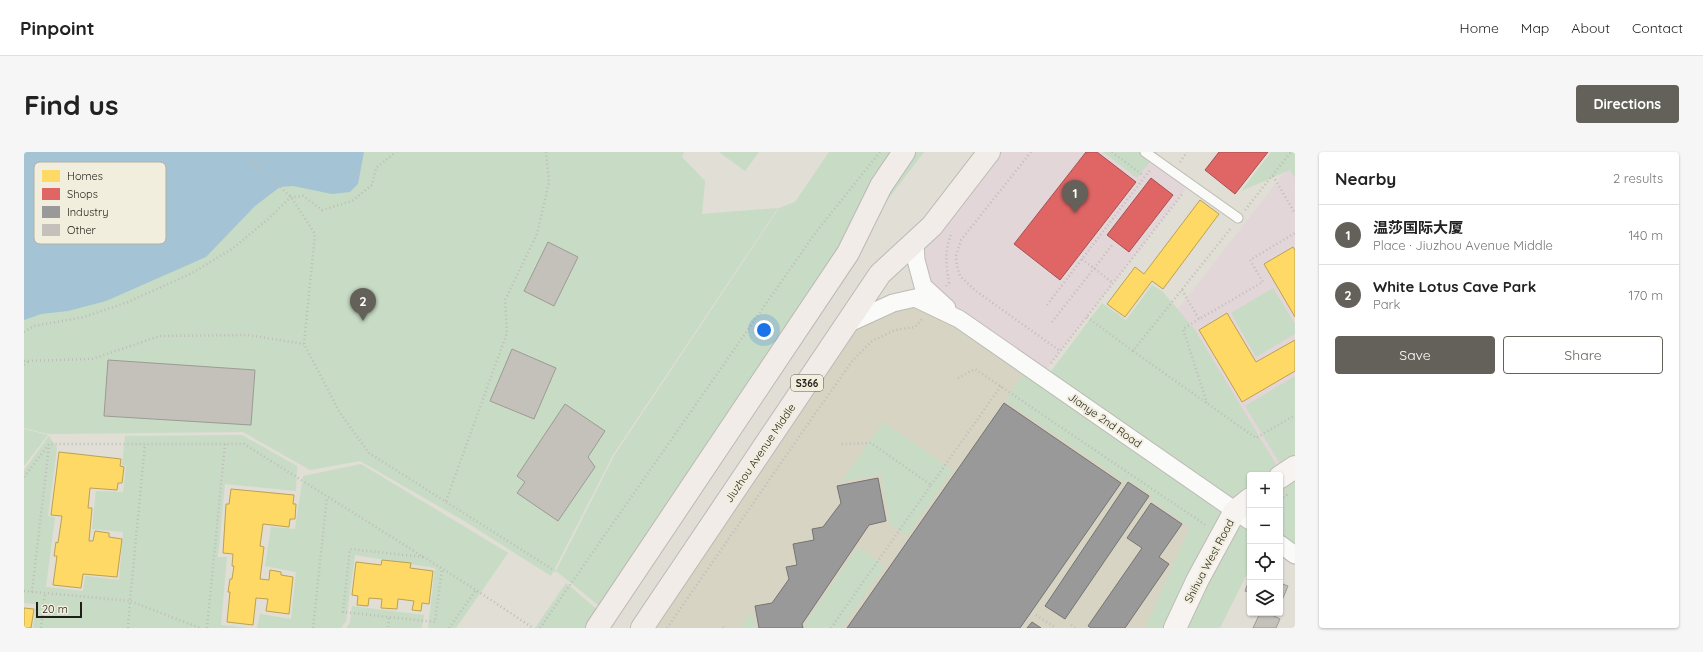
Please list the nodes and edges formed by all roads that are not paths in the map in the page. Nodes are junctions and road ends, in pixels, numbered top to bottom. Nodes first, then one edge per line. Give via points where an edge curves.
1 (904, 152) edge
2 (988, 152) edge
3 (1145, 152) edge
4 (1238, 218) road end
5 (915, 240) junction
6 (934, 303) junction
7 (847, 324) junction
8 (1295, 467) edge
9 (1283, 474) edge
10 (1245, 510) edge
11 (1283, 546) edge
12 (1295, 554) edge
13 (597, 628) edge
14 (642, 628) edge
15 (1175, 628) edge

1 - 13 main road via 881,186 848,253
2 - 5 main road, Jiuzhou Avenue Middle / S366 via 932,226
3 - 4 lane
5 - 6 street, Jianye 2nd Road via 916,260 923,286
5 - 7 main road, Jiuzhou Avenue Middle / S366 via 880,274
6 - 7 street, Jianye 2nd Road via 915,298 893,303
6 - 10 street, Jianye 2nd Road
7 - 14 main road, Jiuzhou Avenue Middle / S366
8 - 9 main road
10 - 15 main road, Shihua West Road via 1198,579
11 - 12 street

